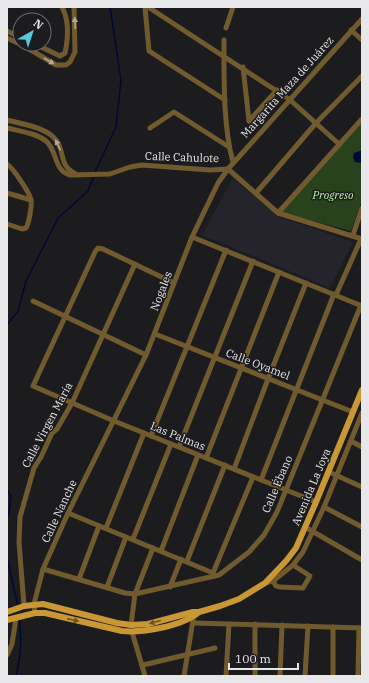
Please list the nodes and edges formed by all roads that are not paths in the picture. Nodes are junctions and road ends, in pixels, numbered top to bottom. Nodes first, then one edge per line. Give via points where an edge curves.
1 (145, 7) edge
2 (148, 7) edge
3 (232, 7) edge
4 (63, 8) edge
5 (73, 8) edge
6 (362, 19) edge
7 (226, 28) dead end
8 (351, 30) junction
9 (7, 38) edge
10 (224, 40) dead end
11 (362, 40) edge
12 (52, 52) edge
13 (65, 52) junction
14 (224, 55) junction
15 (60, 56) junction
16 (71, 59) junction
17 (63, 65) junction
18 (242, 67) junction
19 (362, 76) edge
20 (276, 90) junction
21 (290, 99) junction
22 (225, 100) junction
23 (7, 120) edge
24 (361, 121) edge
25 (316, 123) junction
26 (7, 128) edge
27 (150, 128) dead end
28 (339, 144) junction
29 (229, 146) junction
30 (233, 162) junction
31 (7, 164) edge
32 (228, 168) junction
33 (81, 176) junction
34 (7, 193) edge
35 (256, 193) junction
36 (31, 200) junction
37 (362, 208) edge
38 (278, 213) junction
39 (7, 224) edge
40 (353, 236) junction
41 (192, 237) junction
42 (361, 239) edge
43 (226, 250) junction
44 (253, 261) junction
45 (135, 264) junction
46 (279, 272) junction
47 (174, 283) junction
48 (306, 283) junction
49 (335, 295) junction
50 (34, 301) dead end
51 (362, 306) edge
52 (64, 316) junction
53 (102, 334) junction
54 (155, 334) junction
55 (187, 347) junction
56 (146, 355) junction
57 (214, 358) junction
58 (241, 368) junction
59 (268, 379) junction
60 (296, 390) junction
61 (362, 390) edge
62 (322, 400) junction
63 (72, 403) junction
64 (353, 412) junction
65 (362, 413) edge
66 (114, 421) junction
67 (144, 433) junction
68 (151, 436) junction
69 (351, 441) junction
70 (171, 444) junction
71 (178, 447) junction
72 (362, 448) edge
73 (198, 455) junction
74 (206, 458) junction
75 (225, 466) junction
76 (234, 469) junction
77 (329, 472) junction
78 (338, 475) junction
79 (253, 477) junction
80 (261, 480) junction
81 (362, 487) edge
82 (286, 490) junction
83 (316, 502) junction
84 (324, 507) junction
85 (68, 513) junction
86 (99, 526) junction
87 (305, 527) junction
88 (362, 527) edge
89 (106, 528) junction
90 (313, 531) junction
91 (126, 537) junction
92 (133, 540) junction
93 (153, 548) junction
94 (161, 551) junction
95 (181, 559) junction
96 (362, 560) edge
97 (187, 561) junction
98 (292, 565) junction
99 (43, 569) junction
100 (214, 574) junction
101 (79, 579) junction
102 (273, 581) junction
103 (265, 583) junction
104 (107, 587) junction
105 (170, 587) junction
106 (135, 594) junction
107 (34, 604) junction
108 (20, 607) junction
109 (7, 612) edge
110 (35, 613) junction
111 (195, 616) junction
112 (18, 617) junction
113 (7, 620) edge
114 (229, 624) junction
115 (255, 624) junction
116 (131, 625) junction
117 (282, 625) junction
118 (308, 626) junction
119 (333, 627) junction
120 (361, 628) edge
121 (132, 632) junction
122 (215, 648) dead end
123 (189, 654) junction
124 (7, 655) edge
125 (143, 665) junction
126 (146, 676) edge
127 (184, 676) edge
128 (226, 676) edge
129 (255, 676) edge
130 (280, 676) edge
131 (305, 676) edge
132 (333, 676) edge
133 (358, 676) edge

1 - 22 street via 149,51
2 - 14 street
3 - 7 street
4 - 5 street via 69,13
4 - 13 street via 66,16
16 -> 5 street via 75,52
6 - 8 street, Margarita Maza de Juárez
8 - 11 street
8 - 21 street, Margarita Maza de Juárez
9 -> 17 street via 56,65
10 - 14 street
12 - 15 street
13 - 15 street
13 - 16 street
14 - 18 street
14 - 22 street
15 - 17 street
16 - 17 street via 68,64
18 - 20 street
18 - 20 street via 249,121
19 - 25 street
20 - 21 street
21 - 25 street
21 - 30 street, Margarita Maza de Juárez
22 - 29 street
33 -> 23 street via 69,171 60,146 49,134 38,128
24 - 28 street
25 - 28 street
25 - 35 street
26 - 33 street via 40,137 52,149 60,169 65,174
27 - 29 street via 174,112
28 - 38 street
29 - 30 street
30 - 32 street, Margarita Maza de Juárez
31 - 36 street via 16,173
32 - 33 street, Calle Cahulote via 210,170 142,165 107,174
32 - 35 street, Calle Cahulote
32 - 41 street, Nogales
34 - 36 street
35 - 38 street, Calle Cahulote
36 - 39 street via 26,228
37 - 40 street
38 - 40 street, Calle Cahulote
40 - 42 street, Calle Cahulote
41 - 43 street
41 - 47 street, Nogales
42 - 49 street
43 - 44 street
43 - 55 street
44 - 46 street
44 - 57 street
45 - 47 street
45 - 52 street via 98,248
45 - 53 street, Calle Virgen María
46 - 48 street
46 - 58 street
47 - 54 street, Nogales
48 - 49 street
48 - 59 street
49 - 51 street
49 - 60 street
50 - 52 street
51 - 62 street, Calle Ébano
52 - 53 street
52 - 63 street, Las Palmas via 32,386
53 - 56 street
53 - 63 street, Calle Virgen María
54 - 55 street, Calle Oyamel
54 - 56 street, Nogales
55 - 57 street, Calle Oyamel
55 - 68 street
56 - 66 street, Nogales
57 - 58 street, Calle Oyamel
57 - 71 street
58 - 59 street, Calle Oyamel
58 - 74 street
59 - 60 street, Calle Oyamel
59 - 76 street
60 - 62 street, Calle Oyamel
60 - 80 street
61 - 64 main road, Avenida La Joya
62 - 64 street, Calle Oyamel
62 - 82 street, Calle Ébano
63 - 66 street, Las Palmas
63 - 108 street, Calle Virgen María via 52,433 34,468 20,517
64 - 77 main road, Avenida La Joya
65 - 69 street, Avenida La Joya
66 - 67 street, Las Palmas
66 - 85 street, Calle Nanche
67 - 68 street, Las Palmas
67 - 89 street
68 - 70 street, Las Palmas
69 - 72 street
69 - 78 street, Avenida La Joya
70 - 71 street, Las Palmas
70 - 92 street
71 - 73 street, Las Palmas
73 - 74 street, Las Palmas
73 - 94 street
74 - 75 street, Las Palmas
75 - 76 street, Las Palmas
75 - 97 street
76 - 79 street, Las Palmas
77 - 78 street
77 - 83 main road, Avenida La Joya
78 - 81 street
78 - 84 street, Avenida La Joya
79 - 80 street, Las Palmas
79 - 100 street
80 - 82 street, Las Palmas
82 - 83 street, Las Palmas
82 - 100 street, Calle Ébano via 277,512 249,552 226,571 219,575
83 - 87 main road, Avenida La Joya
84 - 88 street
84 - 90 street, Avenida La Joya
85 - 86 street
85 - 99 street, Calle Nanche
86 - 89 street
86 - 101 street
87 - 90 street
87 - 103 main road, Avenida La Joya via 296,548
89 - 91 street
90 - 96 street
90 - 98 street, Avenida La Joya via 303,552
91 - 92 street
91 - 104 street
92 - 93 street
93 - 94 street
93 - 106 street
94 - 95 street
95 - 97 street
95 - 105 street
97 - 100 street
98 - 102 street, Avenida La Joya
98 - 102 street via 310,576 303,588 279,587
99 - 101 street, Calle Ébano
99 - 107 street, Calle Nanche
100 - 105 street, Calle Ébano
101 - 104 street, Calle Ébano
102 - 103 street, Avenida La Joya
103 - 111 main road, Avenida La Joya via 239,599
104 - 106 street, Calle Ébano
105 - 106 street, Calle Ébano
106 - 116 street
107 - 108 main road, Avenida La Joya
107 - 110 street, Calle Nanche
107 - 116 main road, Avenida La Joya via 44,604
108 - 109 main road, Avenida La Joya
110 - 112 main road, Avenida La Joya
110 -> 121 main road, Avenida La Joya
111 - 114 street
111 -> 116 main road, Avenida La Joya
111 - 121 main road, Avenida La Joya via 162,628
111 - 123 street
112 - 113 main road, Avenida La Joya
112 - 124 street
114 - 115 street
114 - 128 street
115 - 117 street
115 - 129 street
117 - 118 street
117 - 130 street
118 - 119 street
118 - 131 street
119 - 120 street
119 - 132 street
120 - 133 street
121 - 125 street
122 - 123 street
123 - 125 street
123 - 127 street
125 - 126 street

